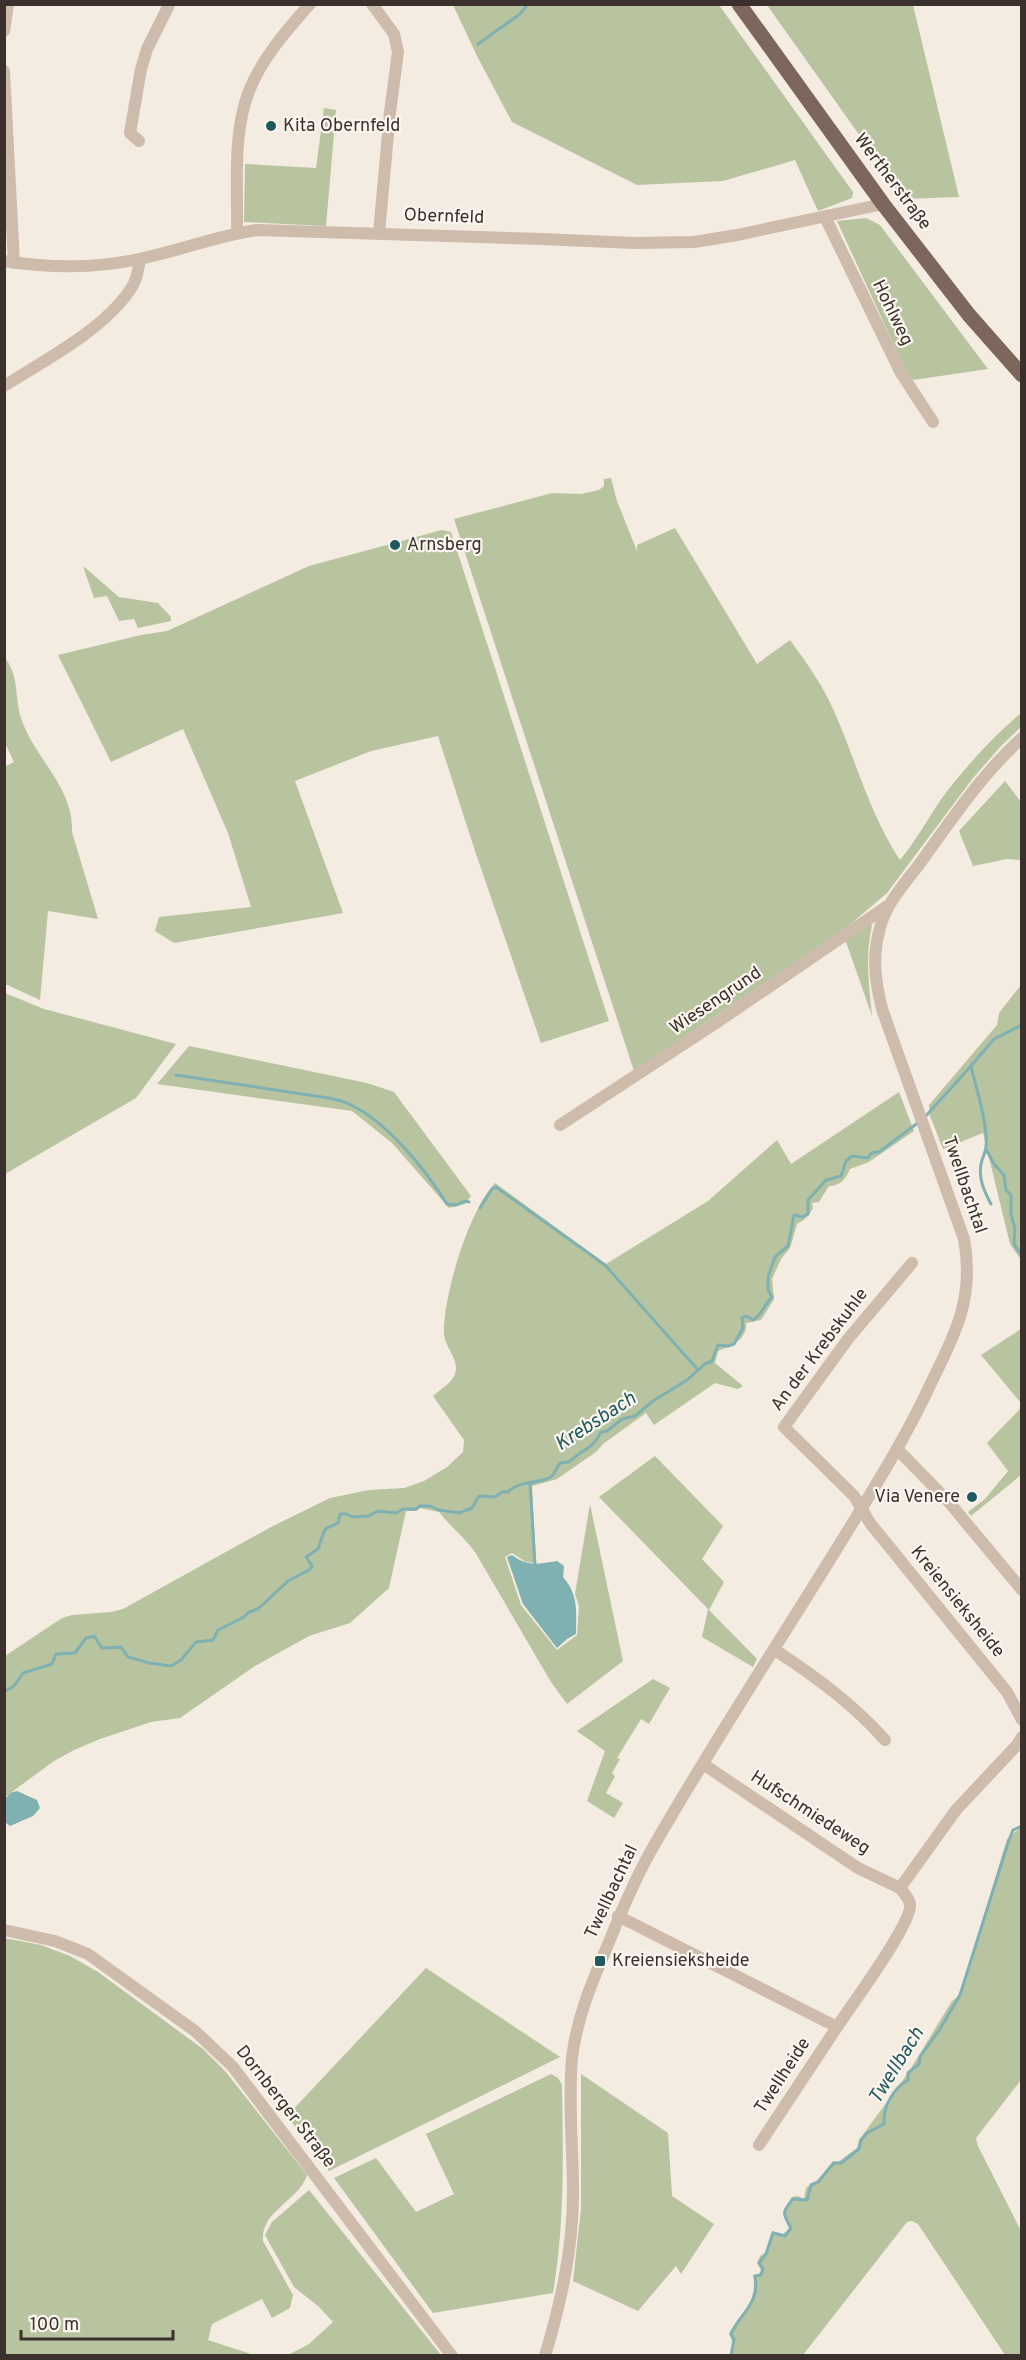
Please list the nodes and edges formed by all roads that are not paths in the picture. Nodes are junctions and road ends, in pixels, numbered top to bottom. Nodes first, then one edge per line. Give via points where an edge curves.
1 (8, 4) edge
2 (372, 4) edge
3 (740, 4) edge
4 (169, 5) edge
5 (309, 5) edge
6 (4, 30) edge
7 (4, 71) edge
8 (139, 141) dead end
9 (6, 160) edge
10 (883, 204) junction
11 (825, 217) junction
12 (237, 233) junction
13 (379, 233) junction
14 (140, 259) junction
15 (9, 262) edge
16 (1022, 375) edge
17 (4, 386) edge
18 (933, 422) dead end
19 (1022, 738) edge
20 (890, 904) junction
21 (560, 1125) dead end
22 (912, 1263) dead end
23 (898, 1450) junction
24 (862, 1509) junction
25 (1022, 1590) edge
26 (775, 1650) junction
27 (1022, 1720) edge
28 (1022, 1737) edge
29 (885, 1740) dead end
30 (703, 1764) junction
31 (900, 1888) junction
32 (618, 1916) junction
33 (4, 1930) edge
34 (837, 2026) junction
35 (759, 2145) dead end
36 (452, 2355) edge
37 (545, 2355) edge

1 - 6 street
2 - 13 street via 394,34 398,52
3 - 10 main road, Wertherstraße
4 - 8 street via 141,69 130,133
5 - 12 street via 277,44 250,90 240,128
7 - 9 street
9 - 15 street
10 - 11 street, Obernfeld
10 - 16 main road, Wertherstraße via 969,315
11 - 13 street, Obernfeld via 694,242
11 - 18 street, Hohlweg via 902,373
12 - 13 street, Obernfeld
12 - 14 street, Obernfeld
14 - 15 street, Obernfeld via 72,267
14 - 17 street via 130,290 110,314
19 - 20 street, Twellbachtal via 964,802
20 - 21 street, Wiesengrund
20 - 23 street, Twellbachtal via 876,945 876,986 964,1239 968,1262 967,1287 952,1340
22 - 24 street, An der Krebskuhle via 848,1339 784,1427 854,1496
23 - 24 street, Twellbachtal
23 - 25 street via 948,1501
24 - 26 street, Twellbachtal
24 - 27 street, Kreiensieksheide via 1007,1692
26 - 29 street via 840,1696
26 - 30 street, Twellbachtal
28 - 31 street via 956,1810
30 - 31 street, Hufschmiedeweg via 858,1868
30 - 32 street, Twellbachtal via 644,1863
31 - 34 street via 911,1906 909,1915
32 - 34 street
32 - 37 street, Twellbachtal via 585,1999 574,2048 572,2218 563,2289
33 - 36 street, Dornberger Straße via 55,1941 82,1952 212,2045 254,2094
34 - 35 street, Twellheide

